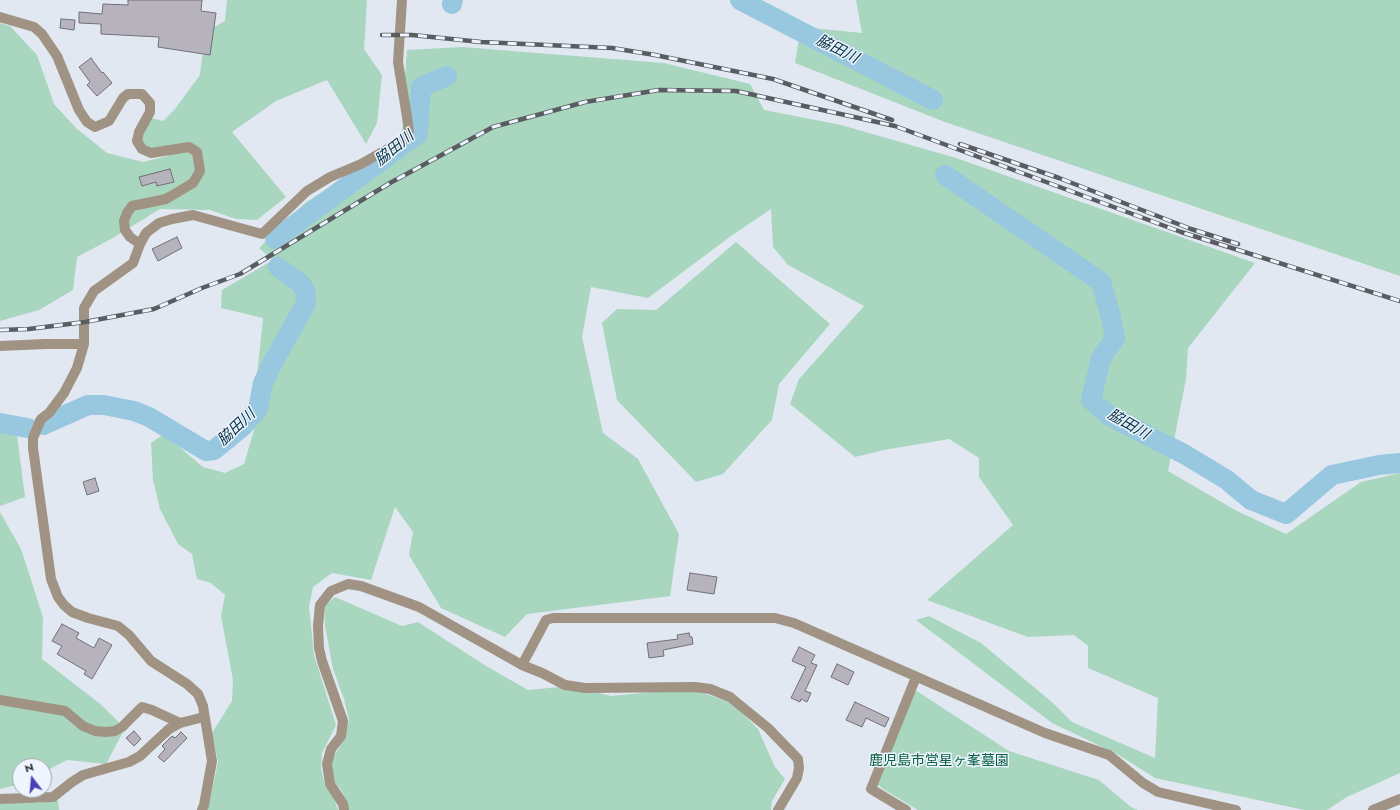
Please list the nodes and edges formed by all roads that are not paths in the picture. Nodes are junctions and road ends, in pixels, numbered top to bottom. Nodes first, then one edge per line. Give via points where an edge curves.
1 (402, 0) edge
2 (0, 18) edge
3 (140, 244) junction
4 (84, 344) junction
5 (0, 346) edge
6 (522, 665) junction
7 (916, 677) junction
8 (0, 700) edge
9 (204, 717) junction
10 (180, 723) junction
11 (0, 799) edge
12 (1400, 799) edge
13 (202, 810) edge
14 (344, 810) edge
15 (778, 810) edge
16 (906, 810) edge
17 (1236, 810) edge
18 (1373, 810) edge

1 - 3 street via 398,62 409,131 405,139 307,191 262,234 193,215 159,223 146,233
2 - 3 street via 34,27 42,34 57,56 86,122 95,127 109,120 128,94 142,94 150,103 150,112 137,141 142,149 151,153 189,148 197,152 200,171 193,183 166,199 132,206 127,213 124,221 125,230
3 - 4 street via 133,263 94,291 84,308
4 - 5 street
4 - 9 street via 77,368 64,393 41,419 33,438 51,579 64,606 72,612 118,626 151,660 187,684 198,694
6 - 7 street via 546,620 553,618 775,618 794,623
6 - 14 street via 419,607 361,586 348,584 331,591 320,605 319,648 343,720 341,736 331,749 327,764 330,784
6 - 15 street via 565,685 585,688 695,687 710,689 730,697 768,728 798,760 797,778
7 - 16 street via 870,789
7 - 17 street via 1045,733 1109,755 1158,792
8 - 10 street via 65,711 83,726 95,731 115,731 122,728 142,707
9 - 10 street
9 - 13 street via 212,761
10 - 11 street via 169,729 140,756 129,762 83,775 52,797
12 - 18 street

